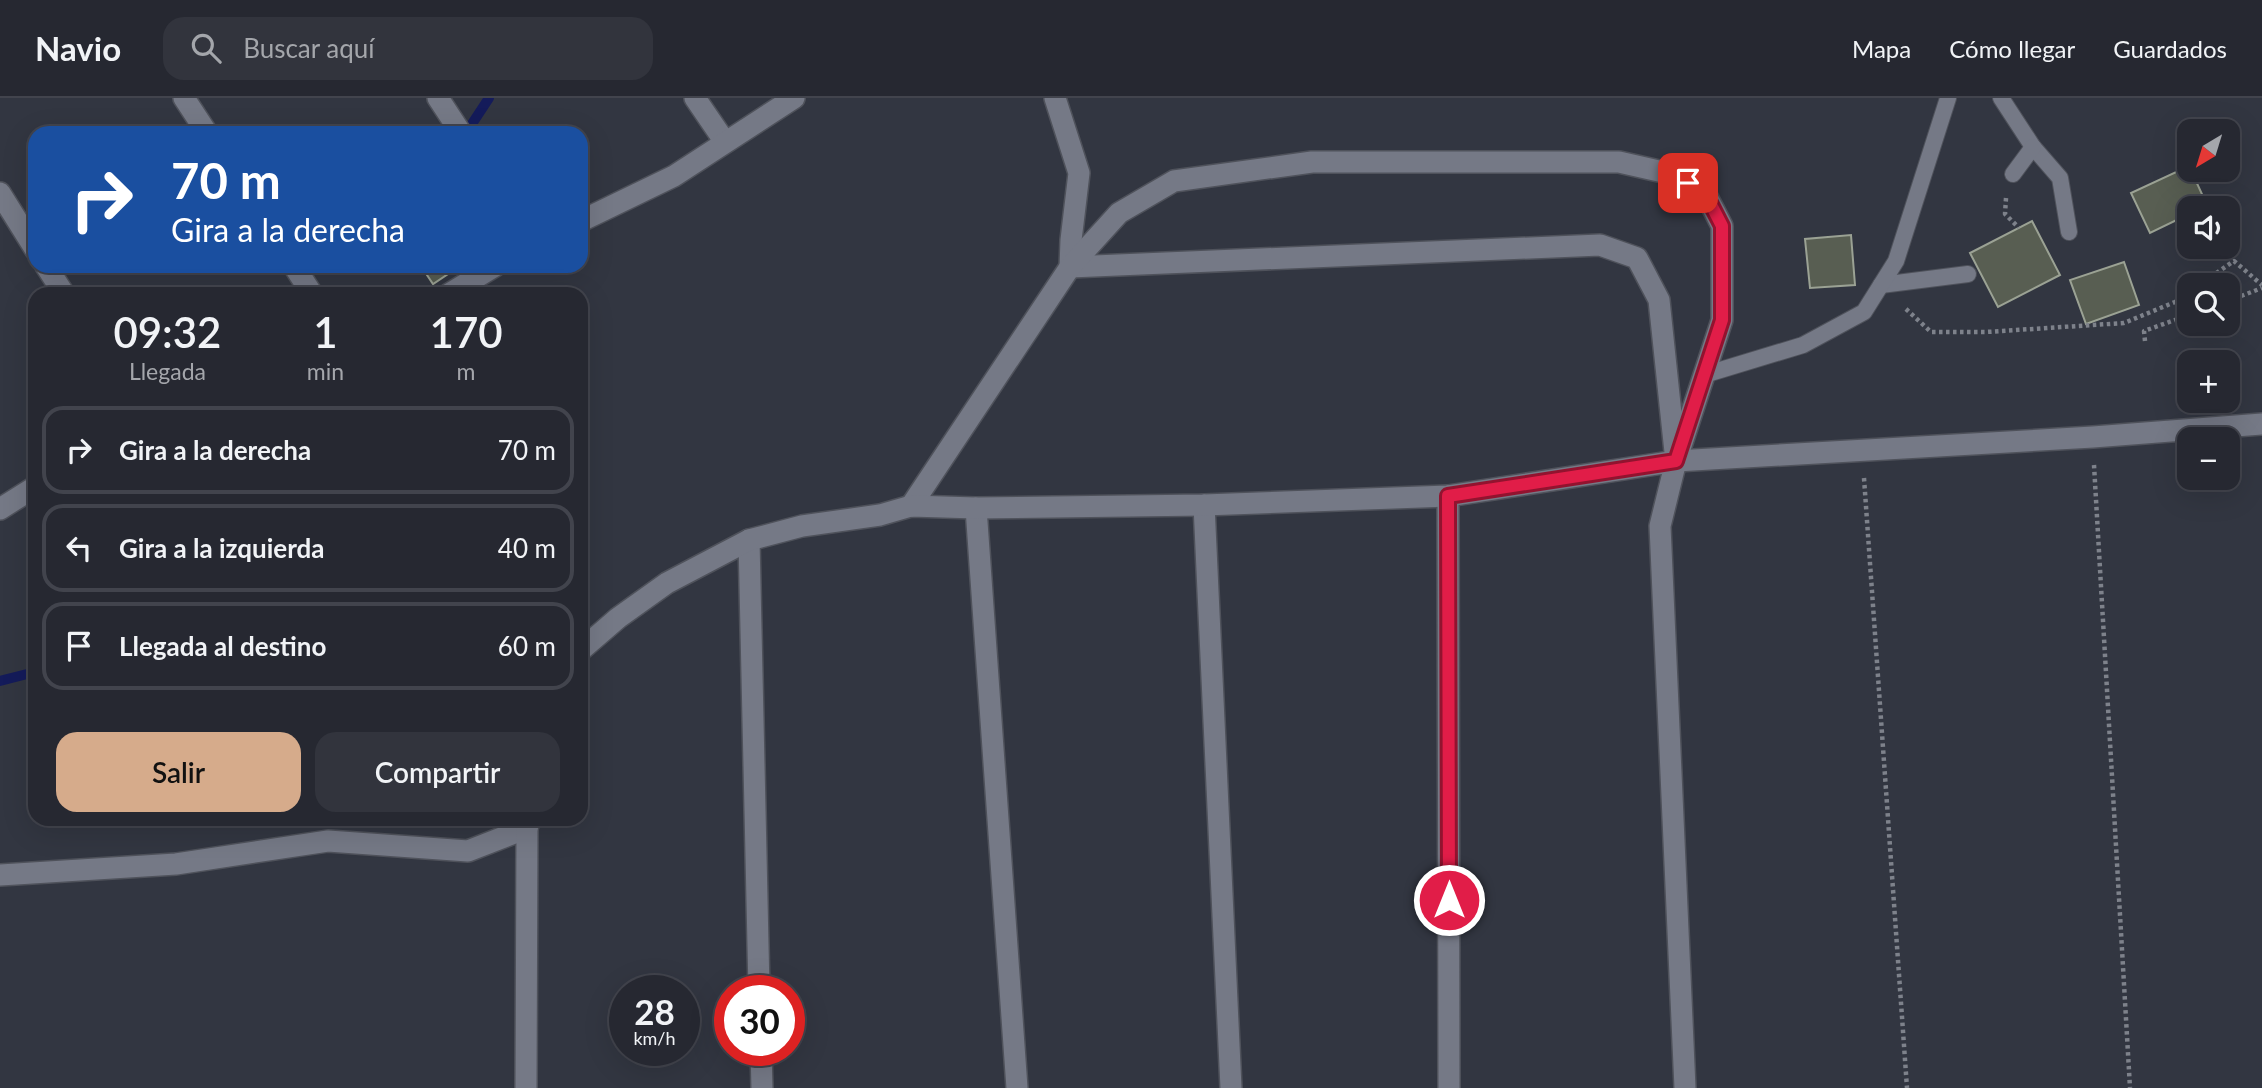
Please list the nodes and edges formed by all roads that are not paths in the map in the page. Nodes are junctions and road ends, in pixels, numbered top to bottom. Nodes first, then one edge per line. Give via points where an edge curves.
1 (184, 98) edge
2 (438, 98) edge
3 (695, 98) edge
4 (794, 98) edge
5 (1055, 98) edge
6 (1948, 98) edge
7 (2001, 98) edge
8 (202, 126) edge
9 (456, 126) edge
10 (725, 142) junction
11 (2033, 147) junction
12 (2013, 174) road end
13 (0, 193) edge
14 (588, 218) edge
15 (2068, 232) dead end
16 (28, 238) edge
17 (1070, 267) junction
18 (484, 273) edge
19 (1968, 274) dead end
20 (1881, 285) junction
21 (460, 287) edge
22 (1704, 375) junction
23 (2262, 424) edge
24 (1676, 461) junction
25 (28, 491) edge
26 (1448, 496) junction
27 (1204, 505) junction
28 (911, 506) junction
29 (976, 508) junction
30 (0, 509) edge
31 (749, 540) junction
32 (588, 644) edge
33 (524, 826) edge
34 (528, 826) edge
35 (0, 875) edge
36 (759, 975) edge
37 (761, 1066) edge
38 (526, 1088) edge
39 (762, 1088) edge
40 (1017, 1088) edge
41 (1231, 1088) edge
42 (1449, 1088) edge
43 (1685, 1088) edge

1 - 8 street
2 - 9 street
3 - 10 street
4 - 10 street
5 - 17 street via 1079,173
6 - 20 lane via 1896,261
7 - 11 lane
10 - 14 street via 674,176
11 - 12 lane
11 - 15 lane via 2060,178
13 - 16 street
17 - 22 street via 1119,212 1174,181 1312,162 1619,162 1672,174 1704,191 1722,226 1722,320
17 - 24 street via 1600,245 1637,258 1659,300
17 - 28 street
18 - 21 street
19 - 20 lane
20 - 22 lane via 1864,312 1803,345
22 - 24 street
23 - 24 street
24 - 26 street
24 - 43 street via 1660,526
25 - 30 street
26 - 27 street
26 - 42 street
27 - 29 street
27 - 41 street
28 - 29 street
28 - 31 street
29 - 40 street
31 - 32 street via 667,583
31 - 36 street
33 - 35 street via 468,851 328,841 176,864
34 - 38 street
37 - 39 street

